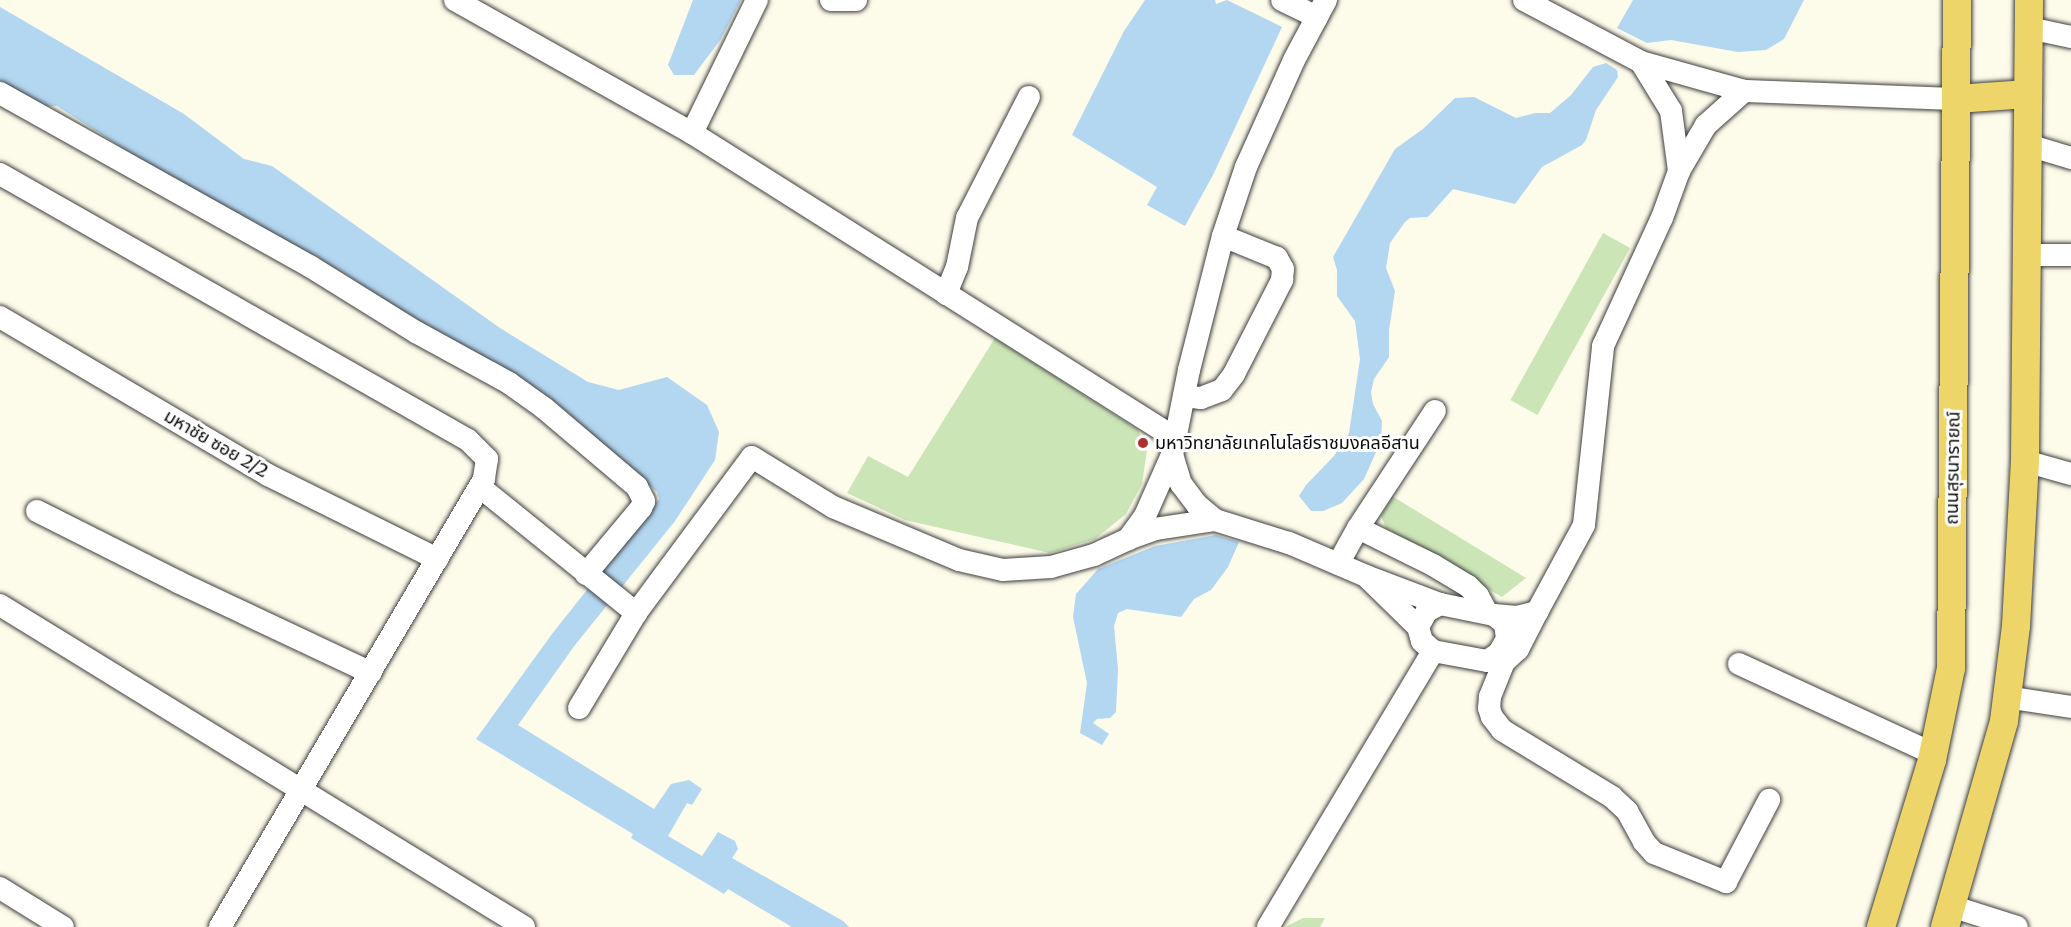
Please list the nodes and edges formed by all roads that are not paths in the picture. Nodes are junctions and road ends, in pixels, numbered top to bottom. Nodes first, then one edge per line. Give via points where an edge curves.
1 (455, 0) edge
2 (757, 0) edge
3 (831, 0) edge
4 (856, 0) edge
5 (1282, 0) edge
6 (1524, 0) edge
7 (1957, 0) edge
8 (2030, 0) edge
9 (1321, 9) edge
10 (2029, 28) junction
11 (2071, 37) edge
12 (1641, 62) junction
13 (1744, 92) junction
14 (0, 93) edge
15 (2028, 94) junction
16 (1029, 98) dead end
17 (1956, 99) junction
18 (692, 133) junction
19 (2028, 145) junction
20 (2071, 158) edge
21 (1679, 171) junction
22 (0, 174) edge
23 (1223, 236) junction
24 (2026, 255) junction
25 (2071, 255) edge
26 (946, 294) junction
27 (0, 317) edge
28 (1184, 396) junction
29 (1435, 411) dead end
30 (1174, 446) junction
31 (2025, 461) junction
32 (2071, 474) edge
33 (480, 487) junction
34 (37, 510) dead end
35 (1215, 520) junction
36 (1358, 528) junction
37 (1128, 539) junction
38 (437, 559) junction
39 (1338, 564) junction
40 (587, 574) junction
41 (1366, 576) junction
42 (1440, 603) junction
43 (0, 605) edge
44 (1537, 612) junction
45 (636, 613) junction
46 (1491, 614) junction
47 (1418, 627) junction
48 (1433, 651) junction
49 (1496, 661) junction
50 (1739, 663) dead end
51 (371, 673) junction
52 (2006, 697) junction
53 (2071, 707) edge
54 (579, 708) dead end
55 (1934, 754) junction
56 (301, 792) junction
57 (1769, 800) dead end
58 (0, 888) edge
59 (1948, 916) edge
60 (63, 927) edge
61 (220, 927) edge
62 (524, 927) edge
63 (1268, 927) edge
64 (1881, 927) edge
65 (2017, 927) edge

1 - 18 street
2 - 18 street
3 - 4 street
5 - 9 street
6 - 12 street
7 - 17 main road, ถนนสุรนารายณ์
8 - 10 main road
9 - 23 street via 1246,166
10 - 11 street
10 - 15 main road
12 - 13 street
12 - 21 street via 1671,111
13 - 17 street
13 - 21 street via 1706,125
14 - 40 street via 311,267 416,332 509,383 544,408 637,487 644,501
15 - 17 main road
15 - 19 main road
16 - 26 street via 967,218 957,267
17 - 55 main road, ถนนสุรนารายณ์ via 1951,668
18 - 26 street
19 - 20 street
19 - 24 main road
21 - 44 street via 1662,218 1603,346 1584,525
22 - 33 street via 468,440 487,459
23 - 28 street
23 - 28 street via 1277,258 1283,269 1282,280 1222,390 1201,398
24 - 25 street
24 - 31 main road
26 - 30 street
27 - 38 street, มหาชัย ซอย 2/2 via 268,475
28 - 30 street
29 - 36 street
30 - 35 street via 1181,484
30 - 37 street via 1145,516
31 - 32 street
31 - 52 main road via 2016,626
33 - 38 street
33 - 40 street
34 - 51 street
35 - 37 street via 1155,529
35 - 39 street via 1289,543
36 - 39 street
36 - 46 street via 1468,586
37 - 45 street via 1094,555 1051,567 1003,570 959,560 833,507 753,457
38 - 51 street
39 - 41 street
40 - 45 street
41 - 42 street
41 - 47 street
42 - 46 street
42 - 47 street via 1427,611
43 - 56 street
44 - 46 street via 1517,617
44 - 49 street via 1518,648
45 - 54 street
46 - 49 street via 1505,624 1507,639
47 - 48 street via 1422,641
48 - 49 street
48 - 63 street
49 - 57 street via 1489,708 1492,717 1503,730 1612,797 1627,811 1654,853 1726,882
50 - 55 street
51 - 56 street
52 - 53 street
52 - 59 main road via 2004,721
55 - 64 main road, ถนนสุรนารายณ์
56 - 61 street
56 - 62 street
58 - 60 street
59 - 65 street

